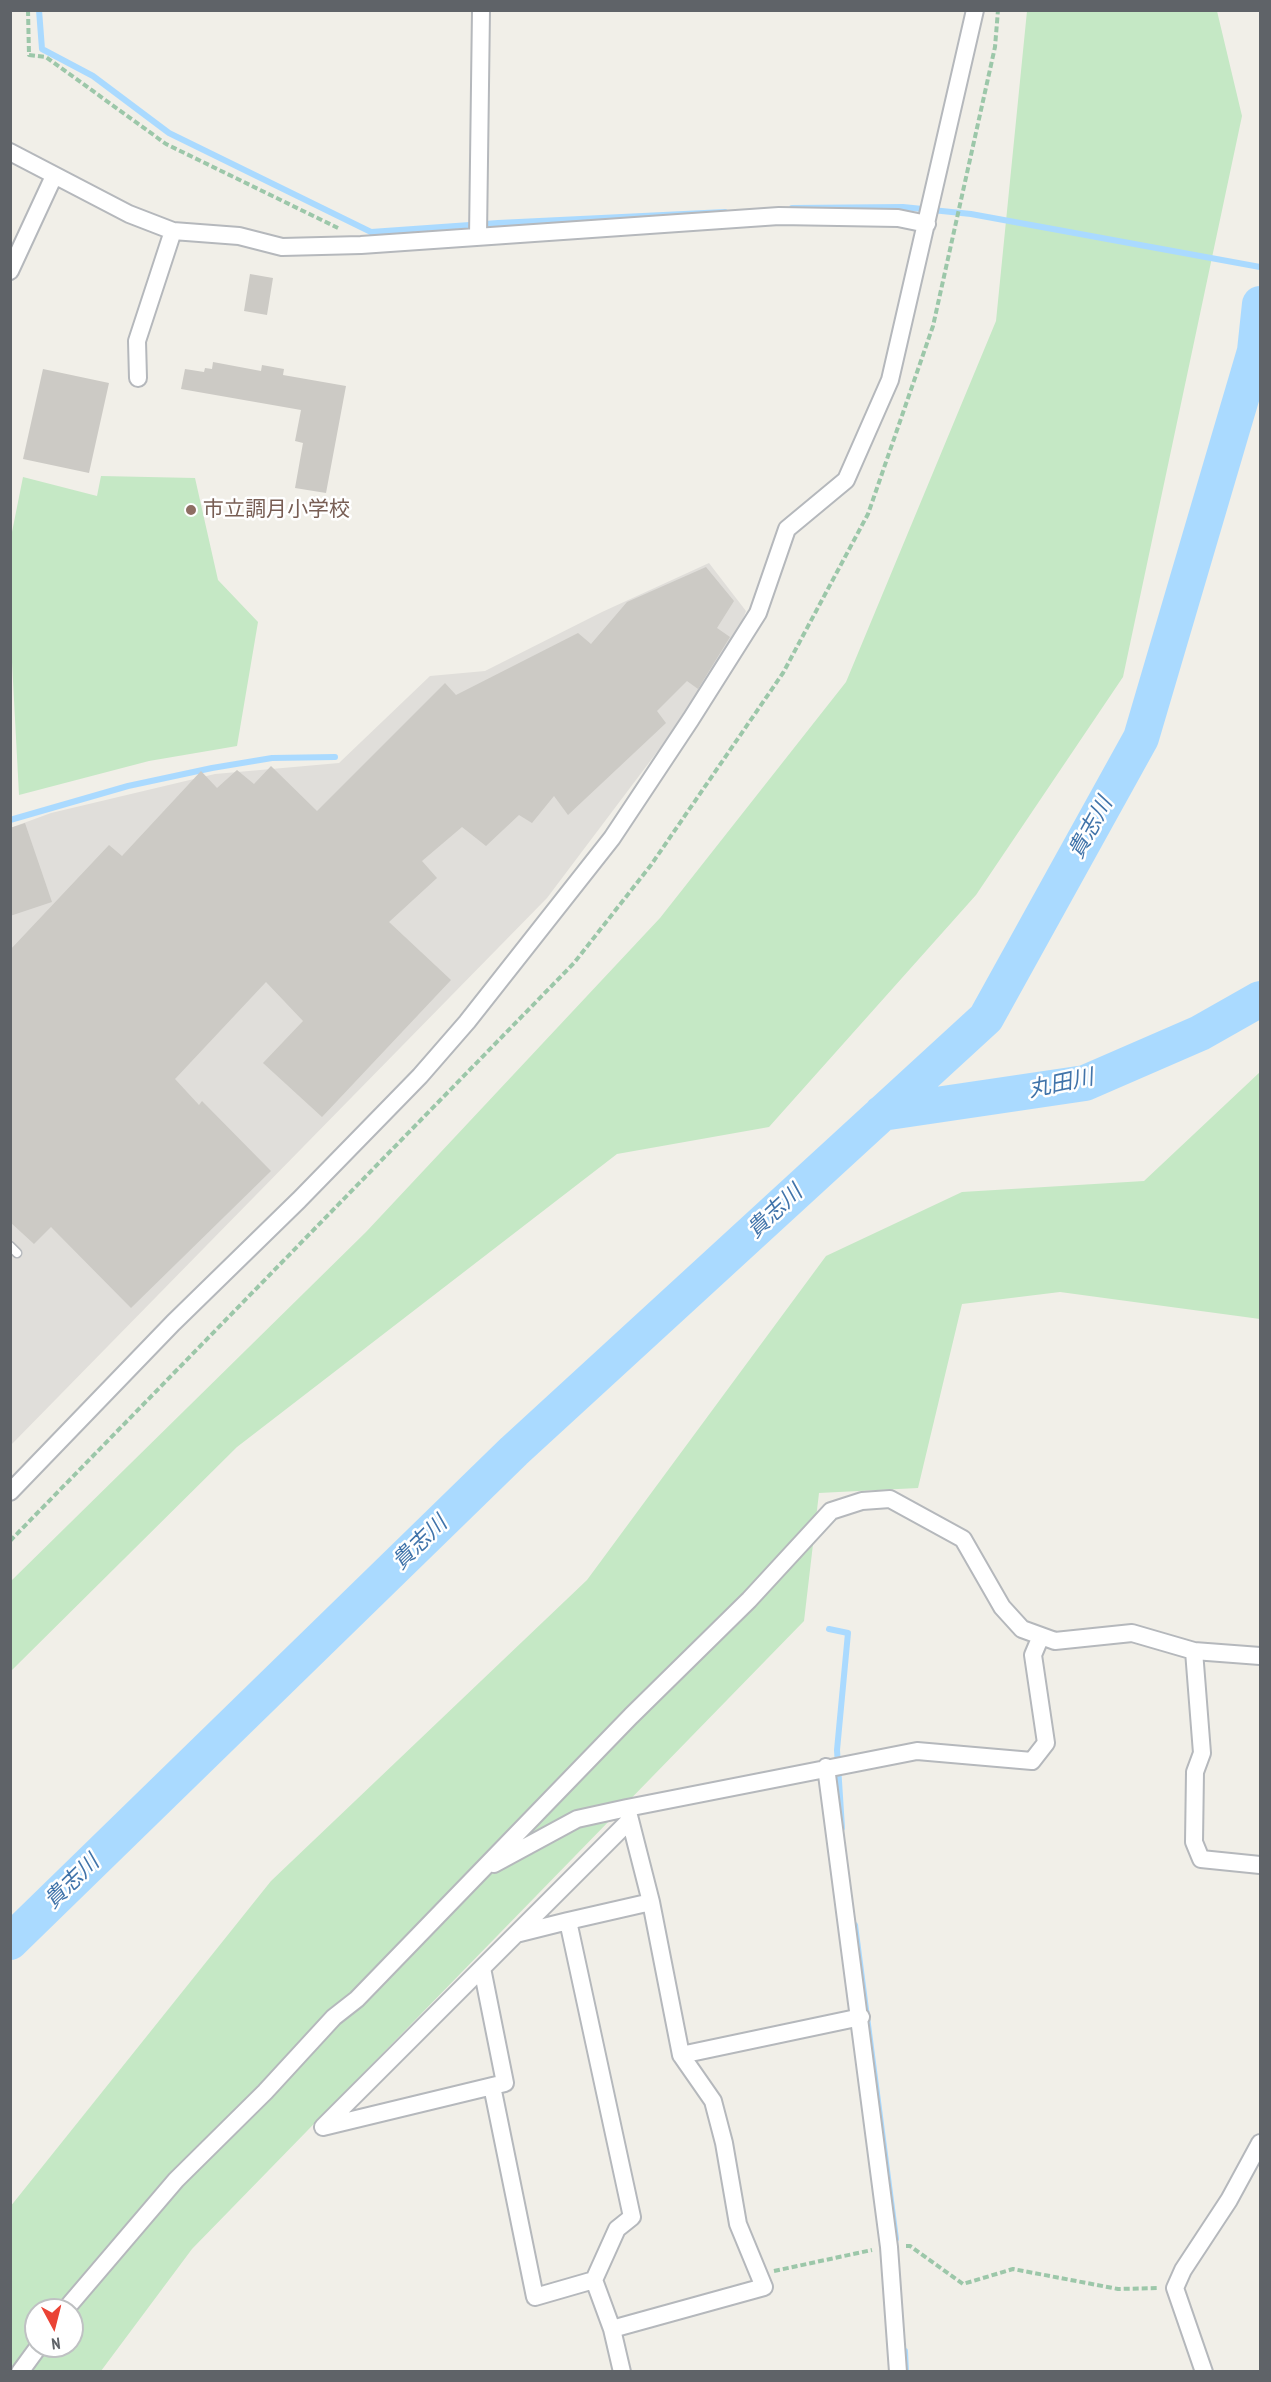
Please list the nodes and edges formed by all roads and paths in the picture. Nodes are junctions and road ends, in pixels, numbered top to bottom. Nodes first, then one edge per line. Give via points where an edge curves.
1 (28, 10) edge
2 (481, 10) edge
3 (975, 10) edge
4 (10, 152) edge
5 (54, 176) junction
6 (927, 224) junction
7 (173, 231) junction
8 (478, 236) junction
9 (361, 245) junction
10 (10, 271) edge
11 (138, 378) dead end
12 (10, 1492) edge
13 (1041, 1636) junction
14 (1194, 1652) junction
15 (1260, 1656) edge
16 (826, 1767) junction
17 (629, 1814) junction
18 (1260, 1864) edge
19 (486, 1867) junction
20 (651, 1902) junction
21 (568, 1921) junction
22 (516, 1935) junction
23 (482, 1968) junction
24 (861, 2017) junction
25 (681, 2055) junction
26 (492, 2086) junction
27 (1260, 2143) edge
28 (889, 2247) junction
29 (759, 2274) junction
30 (594, 2280) junction
31 (1175, 2288) junction
32 (75, 2298) edge
33 (612, 2329) junction
34 (30, 2358) edge
35 (20, 2372) edge
36 (622, 2372) edge
37 (898, 2372) edge
38 (1204, 2372) edge

1 - 9 path via 29,55 46,57 166,144 333,224
2 - 8 street
3 - 6 street
4 - 5 street
5 - 7 street via 129,214
5 - 10 street
6 - 8 street via 898,218 779,216
6 - 12 street via 890,380 846,480 787,529 758,612 612,838 420,1076 172,1323
7 - 9 street via 239,236 282,247
7 - 11 street via 137,341
8 - 9 street
13 - 14 street via 1055,1641 1132,1633
13 - 16 street via 1033,1655 1046,1743 1032,1761 917,1751
13 - 19 street via 1022,1629 1002,1607 963,1539 890,1499 862,1501 831,1511 749,1600
14 - 15 street
14 - 18 street via 1202,1753 1195,1772 1194,1842 1201,1858
16 - 17 street
16 - 24 street
17 - 19 street via 576,1819 500,1863
17 - 20 street
17 - 22 street
19 - 32 street via 176,2180
20 - 21 street
20 - 25 street
21 - 22 street
21 - 30 street via 632,2217 617,2229
22 - 23 street
23 - 26 street via 505,2084
23 - 26 street via 323,2127
24 - 25 street
24 - 28 street
25 - 29 street via 713,2101 738,2224
26 - 30 street via 536,2297
27 - 31 street
28 - 29 path
28 - 31 path via 910,2246 963,2284 1013,2270 1118,2289
28 - 37 street
29 - 33 street via 764,2287
30 - 33 street
31 - 38 street
33 - 36 street
34 - 35 street

